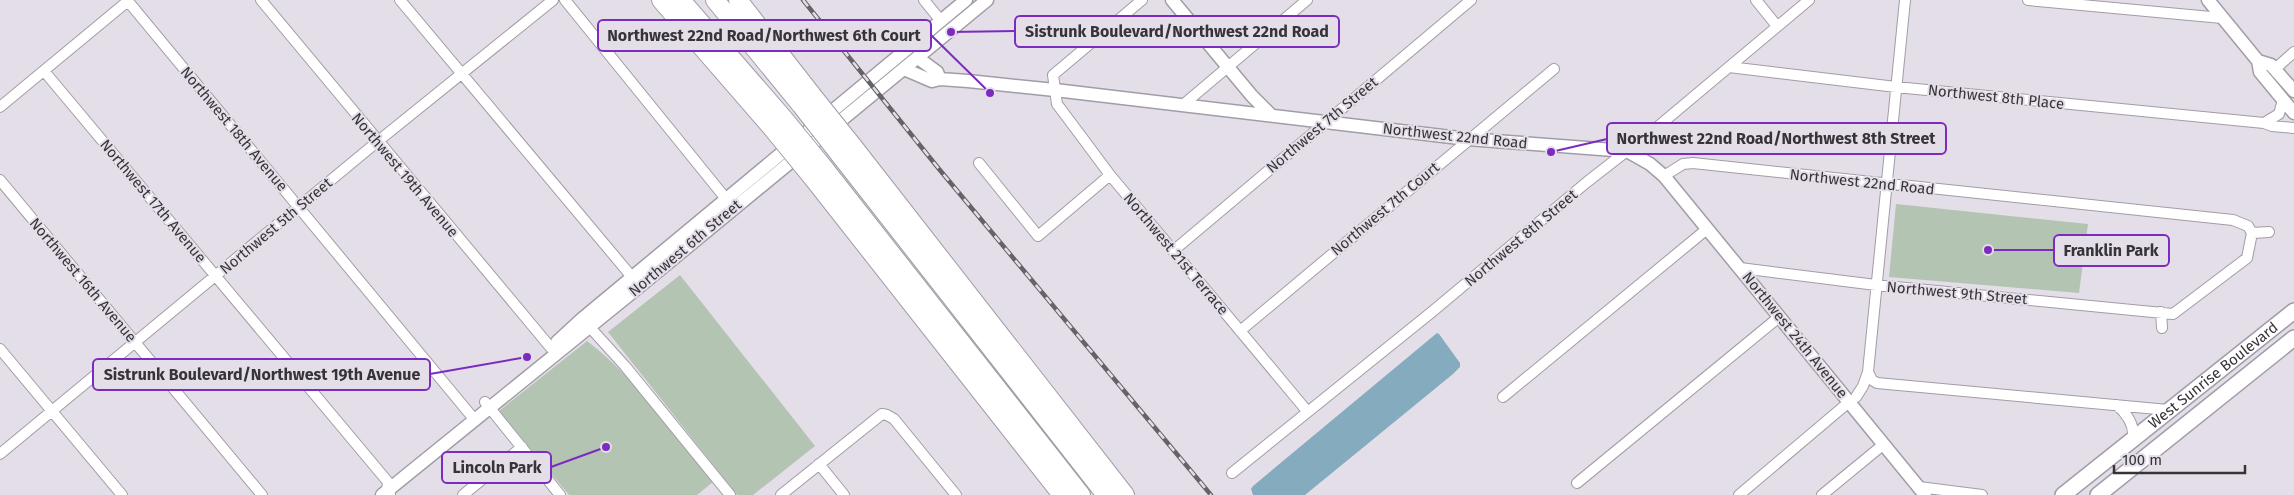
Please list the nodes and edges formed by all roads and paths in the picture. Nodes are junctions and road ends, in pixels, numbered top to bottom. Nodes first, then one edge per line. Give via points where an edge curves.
1 (127, 0) edge
2 (261, 0) edge
3 (400, 0) edge
4 (553, 0) edge
5 (565, 0) edge
6 (695, 0) edge
7 (714, 0) edge
8 (721, 0) edge
9 (738, 0) edge
10 (751, 0) edge
11 (924, 0) edge
12 (966, 0) edge
13 (987, 0) edge
14 (1142, 0) edge
15 (1172, 0) edge
16 (1307, 0) edge
17 (1471, 0) edge
18 (1756, 0) edge
19 (1808, 0) edge
20 (1905, 0) edge
21 (2028, 0) edge
22 (2208, 0) edge
23 (667, 2) edge
24 (2222, 18) junction
25 (940, 21) junction
26 (1777, 26) junction
27 (2294, 52) edge
28 (918, 58) junction
29 (2258, 61) junction
30 (1228, 66) junction
31 (1729, 67) junction
32 (904, 69) junction
33 (1554, 69) dead end
34 (2274, 69) junction
35 (44, 71) junction
36 (461, 74) junction
37 (940, 79) junction
38 (1896, 87) junction
39 (1055, 90) junction
40 (2294, 91) edge
41 (764, 95) junction
42 (1252, 96) junction
43 (807, 100) junction
44 (2283, 100) junction
45 (1184, 104) junction
46 (0, 107) edge
47 (1253, 112) junction
48 (2294, 113) edge
49 (1270, 114) junction
50 (1327, 121) junction
51 (778, 123) junction
52 (2264, 123) junction
53 (2294, 128) edge
54 (1468, 139) junction
55 (377, 142) junction
56 (846, 150) junction
57 (1627, 152) junction
58 (979, 163) dead end
59 (818, 172) junction
60 (1110, 175) junction
61 (1664, 176) junction
62 (0, 180) edge
63 (1886, 185) junction
64 (730, 204) junction
65 (298, 208) junction
66 (1707, 229) junction
67 (2269, 232) dead end
68 (2252, 233) junction
69 (1173, 251) junction
70 (1740, 268) junction
71 (216, 276) junction
72 (632, 277) junction
73 (1876, 285) junction
74 (2294, 311) edge
75 (2161, 312) junction
76 (1779, 317) junction
77 (586, 322) junction
78 (2162, 328) dead end
79 (1240, 331) junction
80 (2294, 338) edge
81 (135, 342) junction
82 (551, 348) junction
83 (0, 349) edge
84 (1872, 377) junction
85 (1503, 397) dead end
86 (1853, 400) junction
87 (487, 405) junction
88 (2117, 405) junction
89 (52, 410) junction
90 (2168, 410) junction
91 (1307, 411) junction
92 (472, 417) junction
93 (2133, 438) junction
94 (1884, 444) junction
95 (522, 447) junction
96 (0, 454) edge
97 (818, 464) junction
98 (1232, 473) dead end
99 (1577, 483) dead end
100 (387, 491) edge
101 (1922, 491) edge
102 (122, 495) edge
103 (262, 495) edge
104 (372, 495) edge
105 (463, 495) edge
106 (560, 495) edge
107 (730, 495) edge
108 (781, 495) edge
109 (844, 495) edge
110 (956, 495) edge
111 (1062, 495) edge
112 (1081, 495) edge
113 (1106, 495) edge
114 (1126, 495) edge
115 (1739, 495) edge
116 (1822, 495) edge
117 (1982, 495) edge
118 (2063, 495) edge
119 (2098, 495) edge

1 - 35 street
1 - 65 street, Northwest 18th Avenue
2 - 55 street, Northwest 19th Avenue
3 - 36 street
4 - 36 street, Northwest 5th Street
5 - 64 street
6 - 41 highway
7 - 43 highway
8 - 43 highway via 789,86
9 - 43 highway
10 - 43 highway
11 - 25 street
12 - 25 street, Northwest 6th Street
13 - 28 street, Northwest 6th Street
14 - 39 street via 1053,75
15 - 30 street
16 - 30 street
17 - 50 street, Northwest 7th Street
18 - 26 street
19 - 26 street, Northwest 8th Street
20 - 38 street
21 - 24 street
22 - 24 street
23 - 41 highway
23 - 51 highway
24 - 29 street
25 - 64 street, Northwest 6th Street
26 - 31 street, Northwest 8th Street
27 - 34 street
28 - 32 street, Northwest 6th Street
28 - 37 street via 937,72
29 - 34 street via 2271,64
29 - 44 street via 2260,72
30 - 42 street
30 - 45 street
31 - 38 street, Northwest 8th Place
31 - 57 street, Northwest 8th Street
32 - 37 street, Northwest 22nd Road via 924,79
32 - 64 street, Northwest 6th Street
33 - 54 street, Northwest 7th Court
34 - 40 street
35 - 46 street
35 - 71 street, Northwest 17th Avenue
36 - 55 street, Northwest 5th Street
36 - 72 street
37 - 39 street, Northwest 22nd Road
38 - 52 street, Northwest 8th Place
38 - 63 street
39 - 45 street, Northwest 22nd Road
39 - 60 street, Northwest 21st Terrace via 1057,104
41 - 51 highway
42 - 47 street
42 - 49 street
43 - 56 highway, bridge
44 - 48 street
44 - 52 street via 2279,114
45 - 47 street, Northwest 22nd Road
47 - 49 street, Northwest 22nd Road
49 - 50 street, Northwest 22nd Road
50 - 54 street, Northwest 22nd Road
50 - 69 street, Northwest 7th Street
51 - 59 highway, bridge
52 - 53 street, Northwest 8th Place
54 - 57 street, Northwest 22nd Road
54 - 79 street, Northwest 7th Court
55 - 65 street, Northwest 5th Street
55 - 82 street, Northwest 19th Avenue
56 - 113 highway
56 - 114 highway
57 - 61 street, Northwest 22nd Road
57 - 91 street, Northwest 8th Street
58 - 60 street via 1038,236
59 - 111 highway
59 - 112 highway
60 - 69 street, Northwest 21st Terrace
61 - 63 street, Northwest 22nd Road via 1683,164 1693,163
61 - 66 street, Northwest 24th Avenue
62 - 81 street, Northwest 16th Avenue
63 - 68 street, Northwest 22nd Road via 2233,220 2248,226
63 - 73 street
64 - 72 street, Northwest 6th Street
64 - 77 street, Northwest 6th Street
65 - 71 street, Northwest 5th Street
65 - 92 street, Northwest 18th Avenue
66 - 70 street, Northwest 24th Avenue
66 - 85 street
67 - 68 street
68 - 75 street, Northwest 9th Street via 2247,258 2173,314
69 - 79 street, Northwest 21st Terrace
70 - 73 street, Northwest 9th Street
70 - 76 street, Northwest 24th Avenue
71 - 81 street, Northwest 5th Street
71 - 100 street, Northwest 17th Avenue
72 - 77 street, Northwest 6th Street
73 - 75 street, Northwest 9th Street
73 - 84 street
74 - 90 main road, West Sunrise Boulevard
75 - 78 street
76 - 86 street, Northwest 24th Avenue
76 - 99 street
77 - 82 street, Northwest 6th Street
77 - 87 street, Northwest 6th Street
77 - 107 street
79 - 91 street, Northwest 21st Terrace
80 - 119 main road, West Sunrise Boulevard
81 - 89 street, Northwest 5th Street
81 - 103 street, Northwest 16th Avenue
82 - 87 street, Northwest 6th Street
83 - 89 street
84 - 86 street
84 - 88 street
86 - 94 street, Northwest 24th Avenue
86 - 115 street
87 - 92 street, Northwest 6th Street
87 - 95 street
88 - 90 street
88 - 93 street via 2134,430
89 - 96 street, Northwest 5th Street
89 - 102 street
90 - 93 main road, West Sunrise Boulevard
91 - 98 street, Northwest 8th Street
92 - 100 street, Northwest 6th Street
93 - 118 main road, West Sunrise Boulevard
94 - 101 street, Northwest 24th Avenue
94 - 116 street
95 - 105 street
95 - 106 street
97 - 108 street
97 - 109 street
97 - 110 street via 882,414 887,415
100 - 104 street, Northwest 6th Street
101 - 117 street

